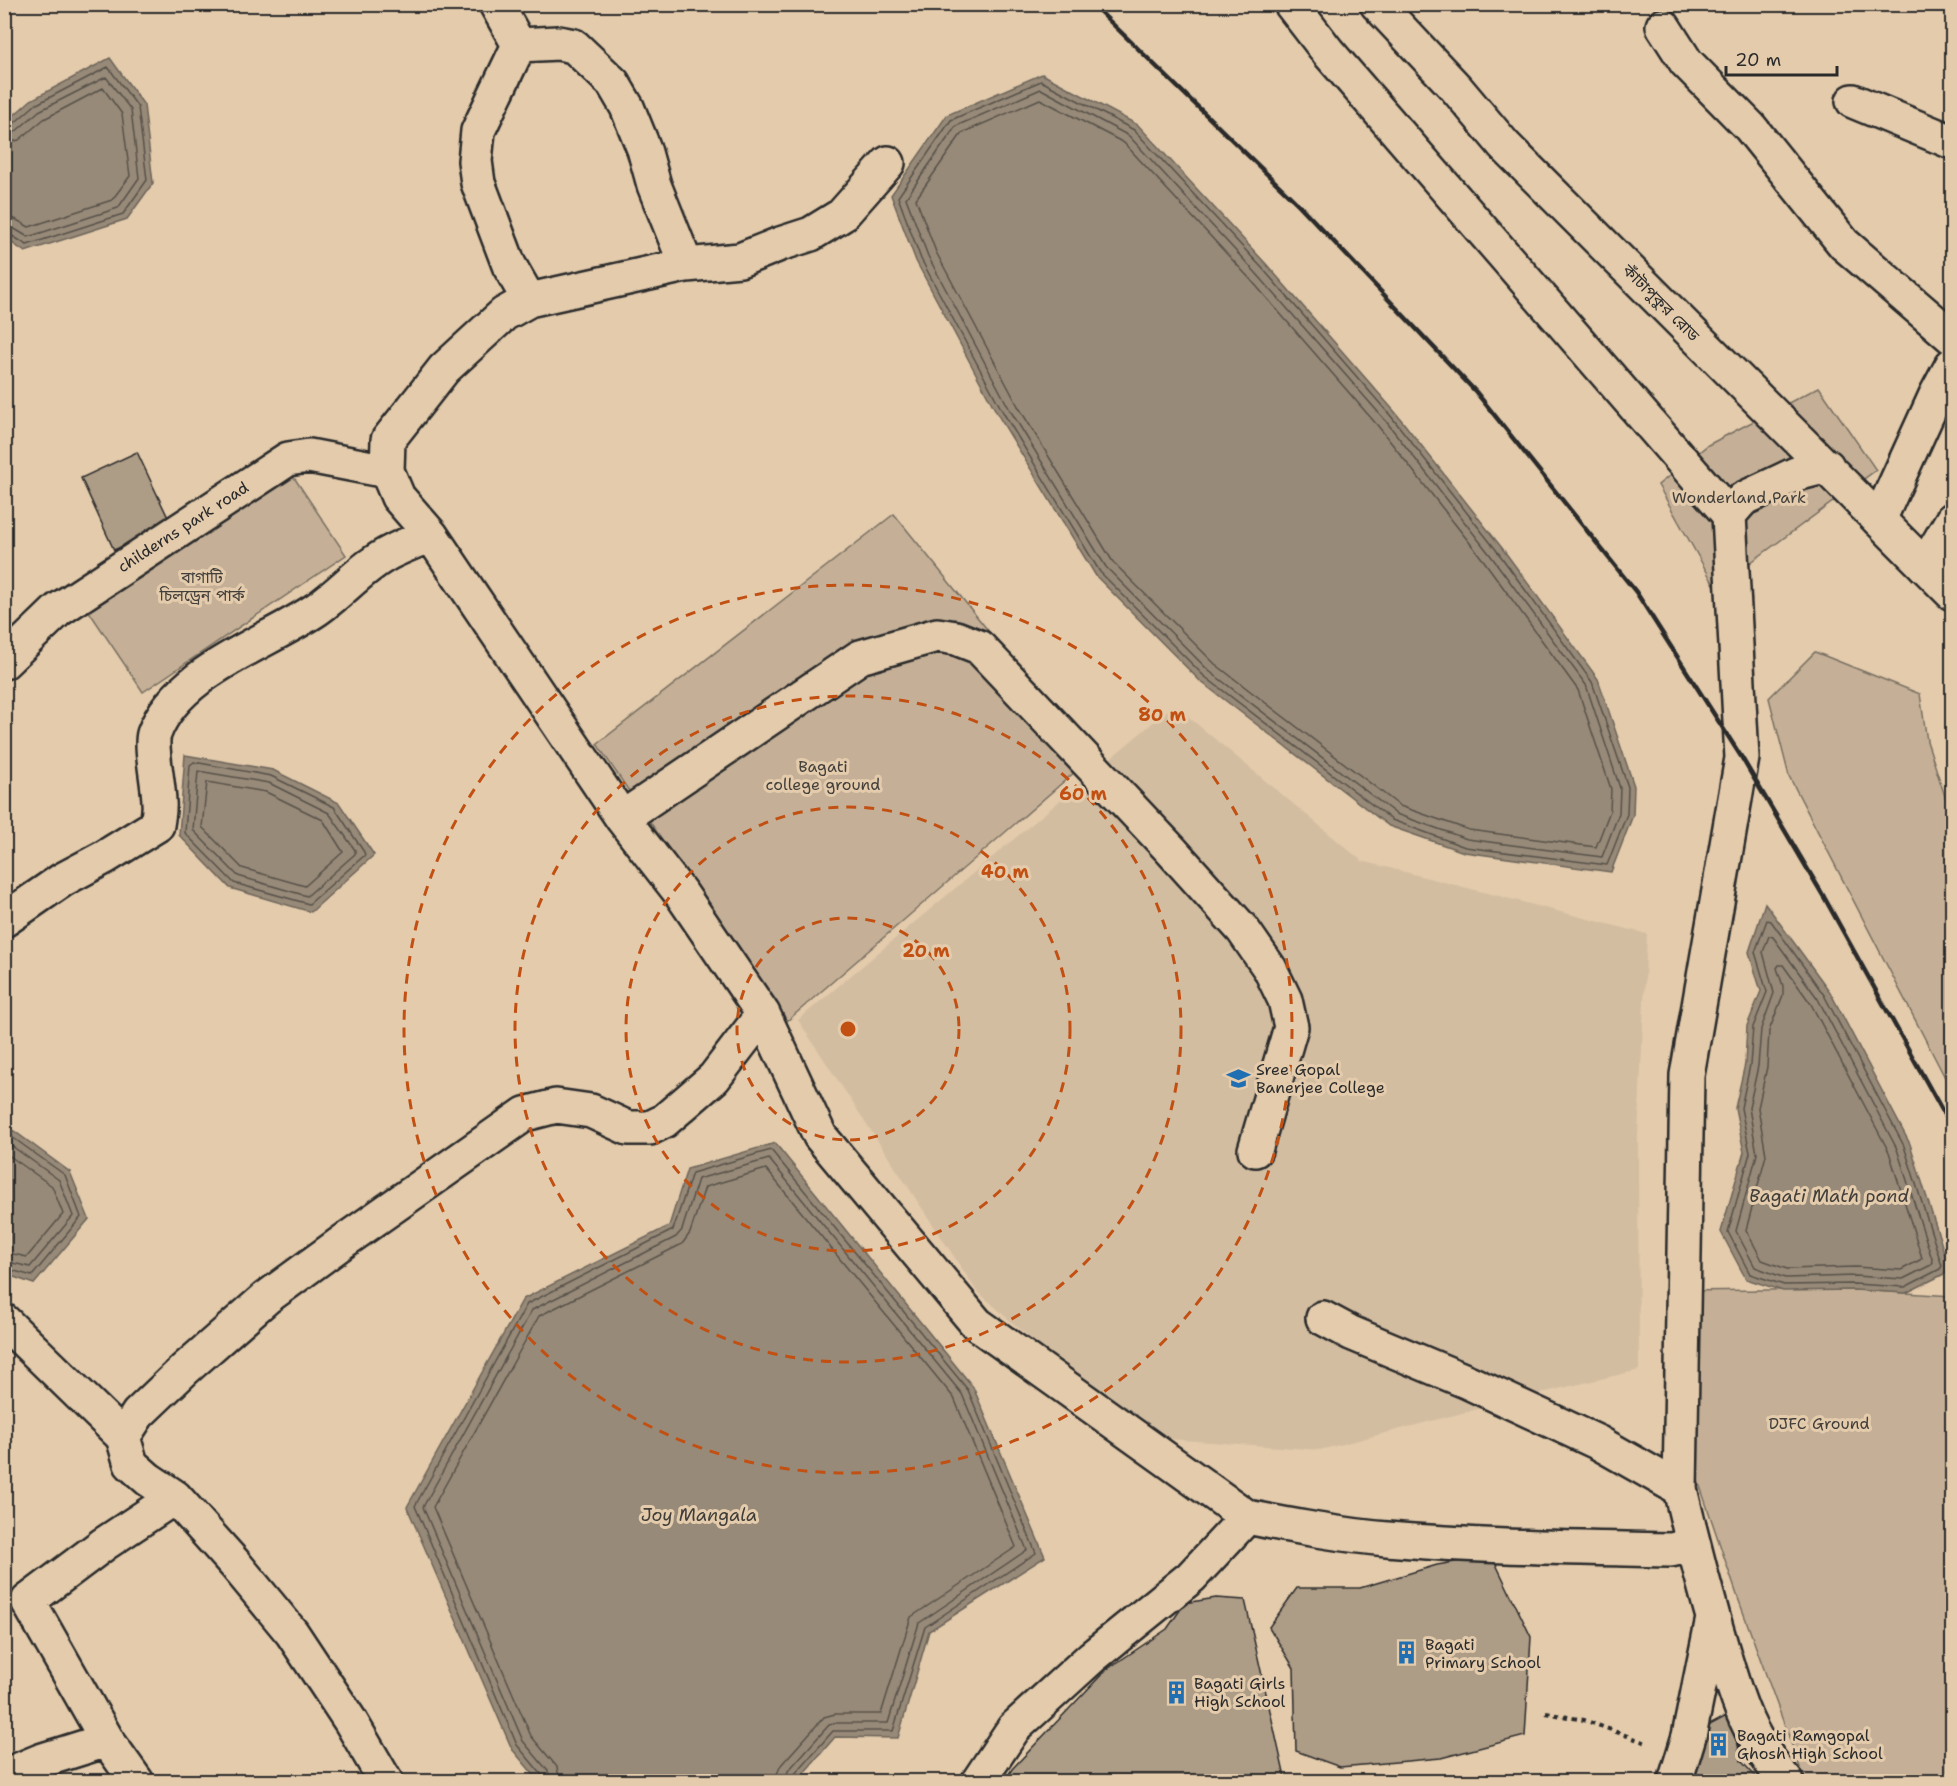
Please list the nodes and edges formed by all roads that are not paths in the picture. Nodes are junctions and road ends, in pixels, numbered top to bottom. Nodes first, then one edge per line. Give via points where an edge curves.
1 (496, 4) edge
2 (1291, 4) edge
3 (1377, 4) edge
4 (1663, 26) dead end
5 (519, 45) junction
6 (1853, 101) dead end
7 (1953, 142) edge
8 (888, 163) dead end
9 (686, 265) junction
10 (529, 300) junction
11 (1953, 337) edge
12 (1953, 365) edge
13 (1827, 466) junction
14 (387, 471) junction
15 (1729, 515) junction
16 (1879, 520) junction
17 (1953, 520) edge
18 (431, 536) junction
19 (1925, 566) junction
20 (1953, 593) edge
21 (4, 663) edge
22 (622, 818) junction
23 (4, 920) edge
24 (763, 1014) junction
25 (1255, 1150) dead end
26 (1323, 1318) dead end
27 (10, 1337) edge
28 (123, 1437) junction
29 (1680, 1489) junction
30 (175, 1497) junction
31 (1247, 1517) junction
32 (1693, 1545) junction
33 (1713, 1616) junction
34 (107, 1740) junction
35 (1679, 1769) edge
36 (4, 1776) edge
37 (137, 1782) edge
38 (386, 1782) edge
39 (978, 1782) edge
40 (1787, 1782) edge

1 - 5 street
2 - 15 street via 1328,52
3 - 13 street, কাঁটাপুকুর রোড via 1504,145
4 - 11 street via 1686,62 1750,127 1844,244
5 - 9 street via 574,46 613,82 640,138
5 - 10 street via 478,131 475,161 478,183 509,265
6 - 7 street
8 - 9 street via 842,215 811,234 740,260
9 - 10 street
10 - 14 street via 504,314 444,369 388,440
12 - 16 street
13 - 15 street via 1796,474 1743,499
13 - 16 street, কাঁটাপুকুর রোড
14 - 18 street via 398,497
14 - 21 street, childerns park road via 309,456 288,459 58,610
15 - 29 street via 1742,758 1687,1075
16 - 19 street, কাঁটাপুকুর রোড
17 - 19 street
18 - 22 street
18 - 23 street via 391,551 317,609 223,661 176,700 153,737 160,804 156,825 62,880
19 - 20 street, কাঁটাপুকুর রোড
22 - 24 street via 682,895
22 - 25 street via 860,657 937,635 979,647 1171,850 1243,930 1270,969 1285,1000 1291,1027
24 - 28 street via 714,1078 664,1121 650,1128 628,1128 591,1111 556,1106 525,1114 266,1298 177,1376 138,1414
24 - 31 street via 820,1136 977,1324
26 - 29 street via 1599,1443
27 - 28 street
28 - 30 street via 131,1464
29 - 32 street
30 - 34 street via 28,1601
30 - 38 street via 292,1633
31 - 32 street via 1397,1540 1476,1545 1671,1550
31 - 39 street via 1191,1577 1092,1657 1014,1728
32 - 33 street
33 - 35 street
33 - 40 street via 1739,1705 1758,1745
34 - 36 street
34 - 37 street

